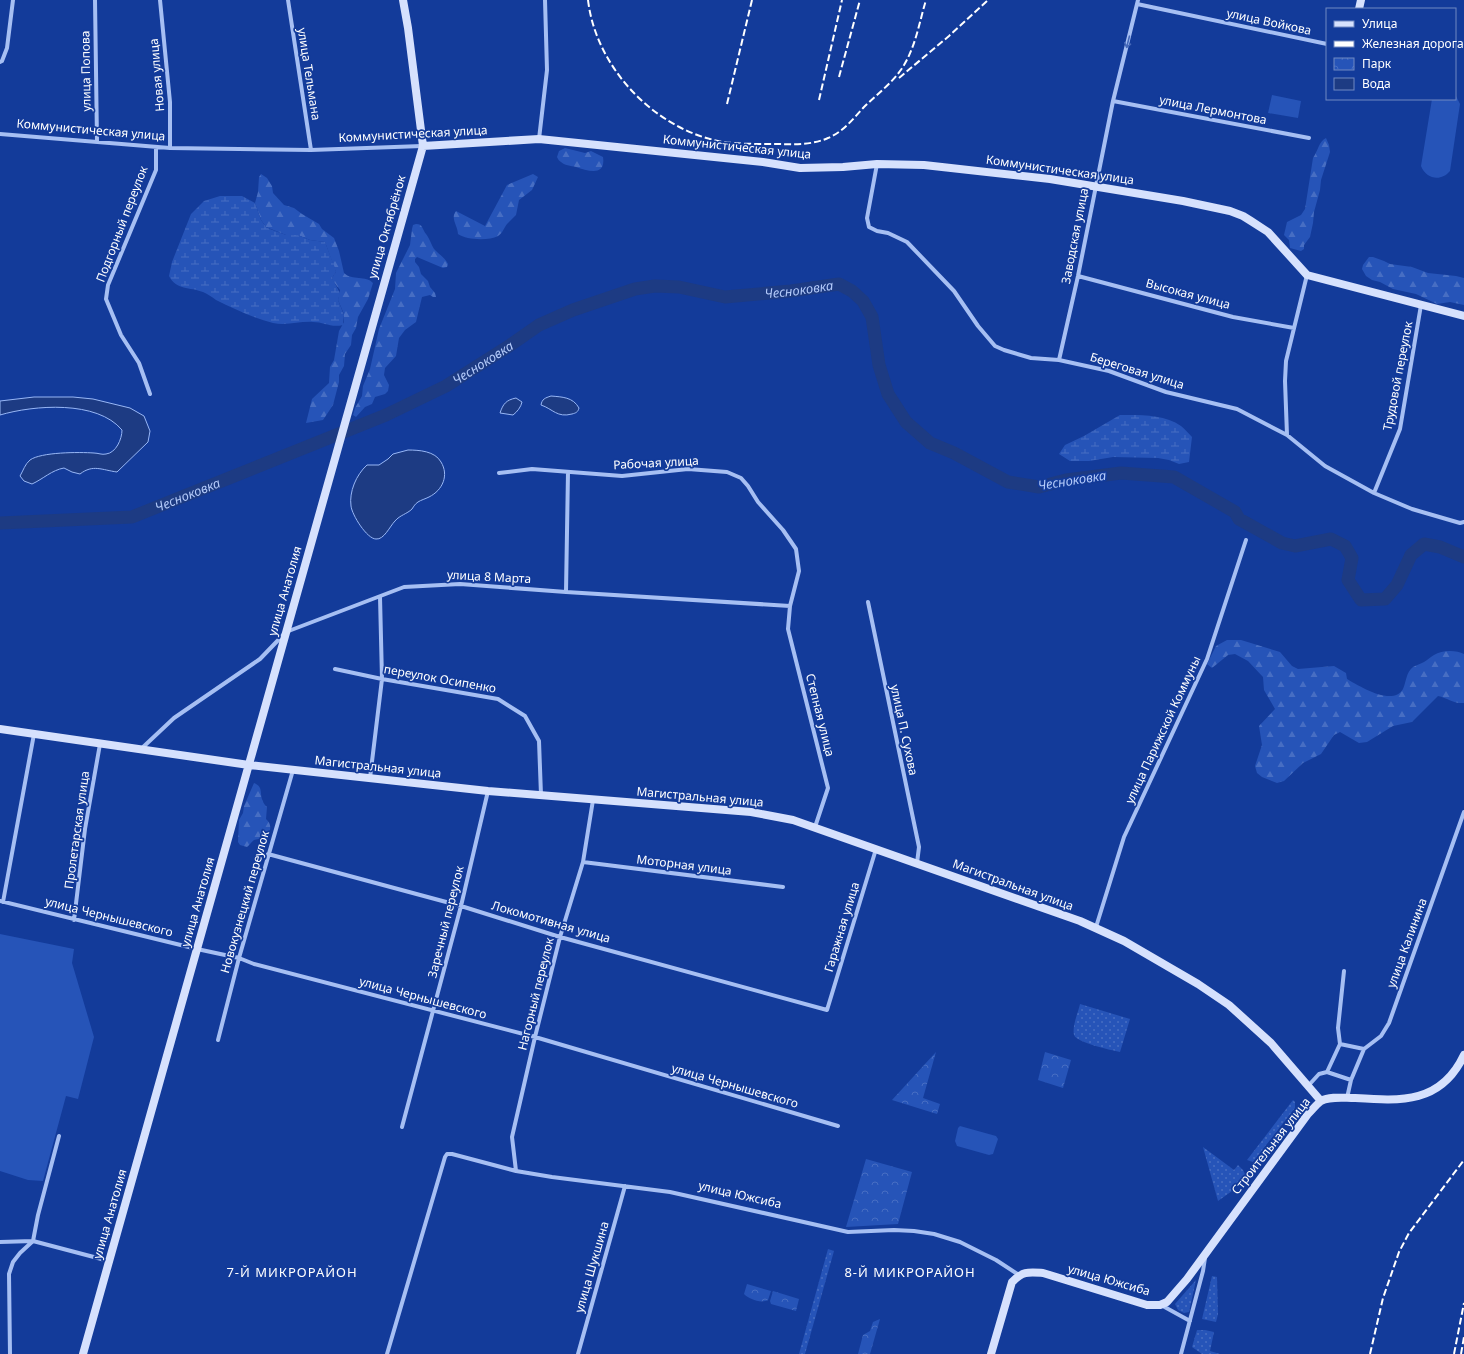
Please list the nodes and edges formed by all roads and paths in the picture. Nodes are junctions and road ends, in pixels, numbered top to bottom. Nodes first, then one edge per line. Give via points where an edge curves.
1 (13, 0) edge
2 (95, 0) edge
3 (160, 0) edge
4 (288, 0) edge
5 (403, 0) edge
6 (545, 0) edge
7 (1138, 2) edge
8 (1326, 44) edge
9 (0, 62) edge
10 (1113, 101) junction
11 (0, 134) edge
12 (1308, 138) dead end
13 (539, 139) junction
14 (97, 141) junction
15 (423, 146) junction
16 (156, 148) junction
17 (170, 148) junction
18 (310, 150) junction
19 (877, 164) junction
20 (1095, 185) junction
21 (1307, 275) junction
22 (1078, 276) junction
23 (1421, 305) junction
24 (1464, 316) edge
25 (1294, 328) junction
26 (1059, 360) junction
27 (150, 394) dead end
28 (1287, 435) junction
29 (335, 457) joint
30 (568, 472) junction
31 (499, 473) dead end
32 (1374, 494) junction
33 (1464, 522) edge
34 (1246, 540) dead end
35 (566, 592) junction
36 (380, 596) junction
37 (868, 602) dead end
38 (790, 606) junction
39 (286, 632) junction
40 (335, 669) dead end
41 (382, 679) junction
42 (0, 729) edge
43 (34, 734) junction
44 (100, 744) junction
45 (141, 749) junction
46 (249, 766) junction
47 (293, 770) junction
48 (370, 779) junction
49 (488, 791) junction
50 (541, 796) junction
51 (593, 800) junction
52 (1464, 812) edge
53 (815, 827) junction
54 (876, 849) junction
55 (268, 854) junction
56 (583, 862) junction
57 (917, 863) junction
58 (783, 887) dead end
59 (1, 901) edge
60 (461, 906) junction
61 (74, 920) junction
62 (1096, 927) junction
63 (560, 936) junction
64 (197, 949) junction
65 (239, 958) junction
66 (1344, 971) dead end
67 (827, 1010) joint
68 (433, 1012) junction
69 (535, 1037) junction
70 (218, 1040) dead end
71 (1340, 1044) junction
72 (1364, 1048) junction
73 (1464, 1055) edge
74 (1327, 1072) junction
75 (1351, 1080) junction
76 (1308, 1086) junction
77 (1347, 1098) junction
78 (1321, 1101) junction
79 (838, 1126) dead end
80 (402, 1128) dead end
81 (58, 1136) dead end
82 (516, 1170) junction
83 (626, 1186) junction
84 (33, 1241) junction
85 (0, 1242) edge
86 (1206, 1255) junction
87 (110, 1262) junction
88 (1019, 1275) junction
89 (1160, 1305) junction
90 (1190, 1322) junction
91 (10, 1354) edge
92 (83, 1354) edge
93 (387, 1354) edge
94 (578, 1354) edge
95 (991, 1354) edge
96 (1181, 1354) edge

1 - 9 street via 7,48
2 - 14 street, улица Попова
3 - 17 street, Новая улица via 170,102
4 - 18 street, улица Тельмана
5 - 15 street, улица Октябрёнок
6 - 13 street via 547,70
7 - 8 street, улица Войкова
7 -> 10 street, Заводская улица
10 - 12 street, улица Лермонтова
10 - 20 street, Заводская улица
11 - 14 street, Коммунистическая улица
13 - 15 street, Коммунистическая улица
13 - 19 street, Коммунистическая улица via 800,168
14 - 16 street, Коммунистическая улица
15 - 18 street, Коммунистическая улица
15 - 29 street, улица Октябрёнок
16 - 17 street, Коммунистическая улица
16 - 27 street, Подгорный переулок via 156,170 108,285 106,299 121,335 139,364
17 - 18 street, Коммунистическая улица
19 - 20 street, Коммунистическая улица via 966,169
19 - 26 street, Береговая улица via 867,218 869,227 907,242 954,292 995,346 1030,358
20 - 21 street, Коммунистическая улица via 1183,201 1243,216 1268,232
20 - 22 street, Заводская улица
21 - 23 street
21 - 25 street
22 - 25 street, Высокая улица via 1233,317
22 - 26 street, Заводская улица
23 - 24 street
23 - 32 street, Трудовой переулок via 1400,429
25 - 28 street via 1286,361
26 - 28 street, Береговая улица via 1109,371 1166,392 1237,409
28 - 32 street, Береговая улица via 1325,466
29 - 39 street, улица Анатолия
30 - 31 street, Рабочая улица via 532,469
30 - 35 street
30 - 38 street, Рабочая улица via 622,476 688,469 727,472 741,478 796,549 799,571
32 - 33 street, Береговая улица via 1412,509
34 - 62 street, улица Парижской Коммуны via 1206,659 1124,837
35 - 36 street, улица 8 Марта via 460,584 404,587
35 - 38 street, улица 8 Марта
36 - 39 street, улица 8 Марта
36 - 41 street
37 - 57 street, улица П. Сухова via 919,847
38 - 53 street, Степная улица via 788,629 828,788
39 - 45 street, улица 8 Марта via 260,659 174,718
39 - 46 street, улица Анатолия
40 - 41 street, переулок Осипенко
41 - 48 street
41 - 50 street, переулок Осипенко via 498,699 525,716 539,741
42 - 43 street, Магистральная улица
43 - 44 street, Магистральная улица
43 - 59 street
44 - 45 street, Магистральная улица
44 - 61 street, Пролетарская улица via 85,829
45 - 46 street, Магистральная улица
46 - 47 street, Магистральная улица
46 - 64 street, улица Анатолия
47 - 48 street, Магистральная улица
47 - 55 street, Новокузнецкий переулок
48 - 49 street, Магистральная улица
49 - 50 street, Магистральная улица
49 - 60 street, Заречный переулок
50 - 51 street, Магистральная улица
51 - 53 street, Магистральная улица via 751,812
51 - 56 street, Нагорный переулок
52 - 72 street, улица Калинина via 1389,1023 1381,1036
53 - 54 street, Магистральная улица
54 - 57 street, Магистральная улица
54 - 67 street, Гаражная улица
55 - 60 street, Локомотивная улица
55 - 65 street, Новокузнецкий переулок
56 - 58 street, Моторная улица
56 - 63 street, Нагорный переулок
57 - 62 street, Магистральная улица
59 - 61 street, улица Чернышевского
60 - 63 street, Локомотивная улица
60 - 68 street, Заречный переулок
61 - 64 street, улица Чернышевского
62 - 76 street, Магистральная улица via 1198,984 1229,1005 1271,1044
63 - 67 street, Локомотивная улица
63 - 69 street, Нагорный переулок
64 - 65 street, улица Чернышевского
64 - 87 street, улица Анатолия
65 - 68 street, улица Чернышевского
65 - 70 street, Новокузнецкий переулок
66 - 71 street via 1338,1028
68 - 69 street, улица Чернышевского
68 - 80 street, Заречный переулок
69 - 79 street, улица Чернышевского
69 - 82 street, Нагорный переулок via 512,1137
71 - 72 street
71 - 74 street
72 - 75 street
73 - 77 street, Строительная улица via 1450,1076 1427,1094 1404,1099
74 - 75 street
74 - 76 street via 1319,1074
75 - 77 street
76 - 78 street, Магистральная улица
77 - 78 street, Строительная улица via 1337,1097
78 - 86 street, Строительная улица via 1308,1114
81 - 84 street
82 - 83 street, улица Южсиба via 552,1178
82 - 93 street, улица Южсиба via 447,1154
83 - 88 street, улица Южсиба via 670,1192 848,1232 898,1230 934,1234 960,1242
83 - 94 street, улица Шукшина
84 - 85 street
84 - 87 street
84 - 91 street via 13,1262 9,1274
86 - 89 street via 1176,1293
86 - 90 street, Строительная улица
87 - 92 street, улица Анатолия
88 - 89 street, улица Южсиба via 1029,1272 1043,1273 1147,1304
88 - 95 street via 1012,1282
89 - 90 street, улица Южсиба
90 - 96 street, Строительная улица

